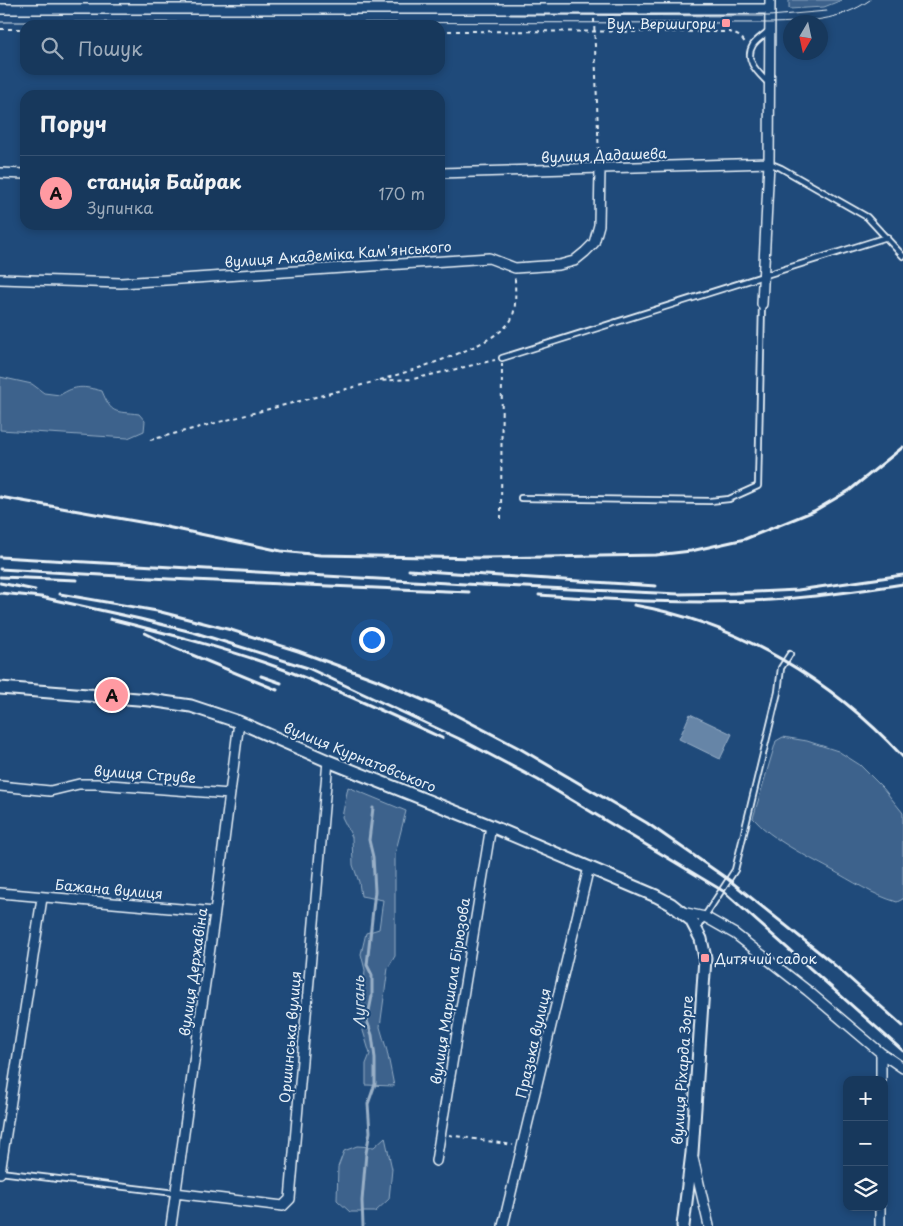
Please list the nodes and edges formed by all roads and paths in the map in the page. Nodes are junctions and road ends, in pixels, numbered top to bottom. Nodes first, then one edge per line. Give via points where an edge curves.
1 (593, 5) edge
2 (770, 5) edge
3 (0, 9) edge
4 (0, 29) edge
5 (20, 29) edge
6 (770, 29) junction
7 (445, 31) edge
8 (595, 31) junction
9 (750, 50) junction
10 (770, 85) junction
11 (769, 163) junction
12 (600, 169) junction
13 (0, 173) edge
14 (445, 173) edge
15 (20, 174) edge
16 (887, 237) junction
17 (903, 256) edge
18 (515, 268) junction
19 (764, 276) junction
20 (0, 279) edge
21 (762, 304) joint
22 (502, 358) junction
23 (377, 381) junction
24 (150, 440) dead end
25 (521, 498) dead end
26 (501, 519) dead end
27 (790, 654) dead end
28 (0, 688) edge
29 (239, 722) junction
30 (328, 761) junction
31 (0, 786) edge
32 (230, 794) junction
33 (491, 826) junction
34 (589, 867) junction
35 (0, 893) edge
36 (42, 898) junction
37 (215, 912) junction
38 (705, 917) junction
39 (690, 920) junction
40 (881, 1053) junction
41 (903, 1068) edge
42 (880, 1076) edge
43 (441, 1134) junction
44 (522, 1146) junction
45 (692, 1153) junction
46 (436, 1161) dead end
47 (0, 1172) edge
48 (175, 1193) junction
49 (880, 1211) edge
50 (171, 1226) edge
51 (503, 1226) edge
52 (683, 1226) edge
53 (709, 1226) edge
54 (880, 1226) edge

1 - 2 street
1 - 3 street
1 - 8 path
2 - 6 street
4 - 5 path
6 - 9 lane
6 - 10 street
7 - 8 path
8 - 9 path via 730,32 741,37
8 - 12 path
9 - 10 lane via 753,68
10 - 11 street
11 - 12 street, вулиця Дадашева
11 - 16 lane via 867,217
11 - 19 street
12 - 14 street, вулиця Дадашева
12 - 18 street, вулиця Академіка Кам'янського via 599,225 594,243 567,263
13 - 15 street
16 - 17 lane
16 - 19 lane
18 - 20 street, вулиця Академіка Кам'янського via 489,258 121,283
18 - 23 path via 514,312 510,322 501,330 482,343
19 - 21 street
19 - 22 lane
21 - 25 lane via 758,486 729,499 710,501
22 - 23 path via 414,379
22 - 26 path
23 - 24 path
27 - 38 lane via 781,668 735,870
28 - 29 street, вулиця Курнатовського via 150,700 191,706
29 - 30 street, вулиця Курнатовського
29 - 32 street, вулиця Державіна
30 - 33 street, вулиця Курнатовського
30 - 48 street, Оршинська вулиця via 290,1199 283,1206
31 - 32 street, вулиця Струве via 50,791 79,784 97,784
32 - 37 street, вулиця Державіна
33 - 34 street, вулиця Курнатовського
33 - 43 street, вулиця Маршала Бірюзова
34 - 39 street, вулиця Курнатовського via 656,896
34 - 44 street, Празька вулиця
35 - 36 street, Бажана вулиця
36 - 37 street, Бажана вулиця
36 - 47 street
37 - 48 street, вулиця Державіна
38 - 39 street
38 - 39 lane
38 - 40 street via 735,934
39 - 45 street, вулиця Ріхарда Зорге via 702,939 705,958
40 - 41 street
40 - 42 street
43 - 44 path
43 - 46 street, вулиця Маршала Бірюзова
44 - 51 street, Празька вулиця
45 - 52 street, вулиця Ріхарда Зорге
45 - 53 street
47 - 48 lane
48 - 50 street, вулиця Державіна
49 - 54 street

